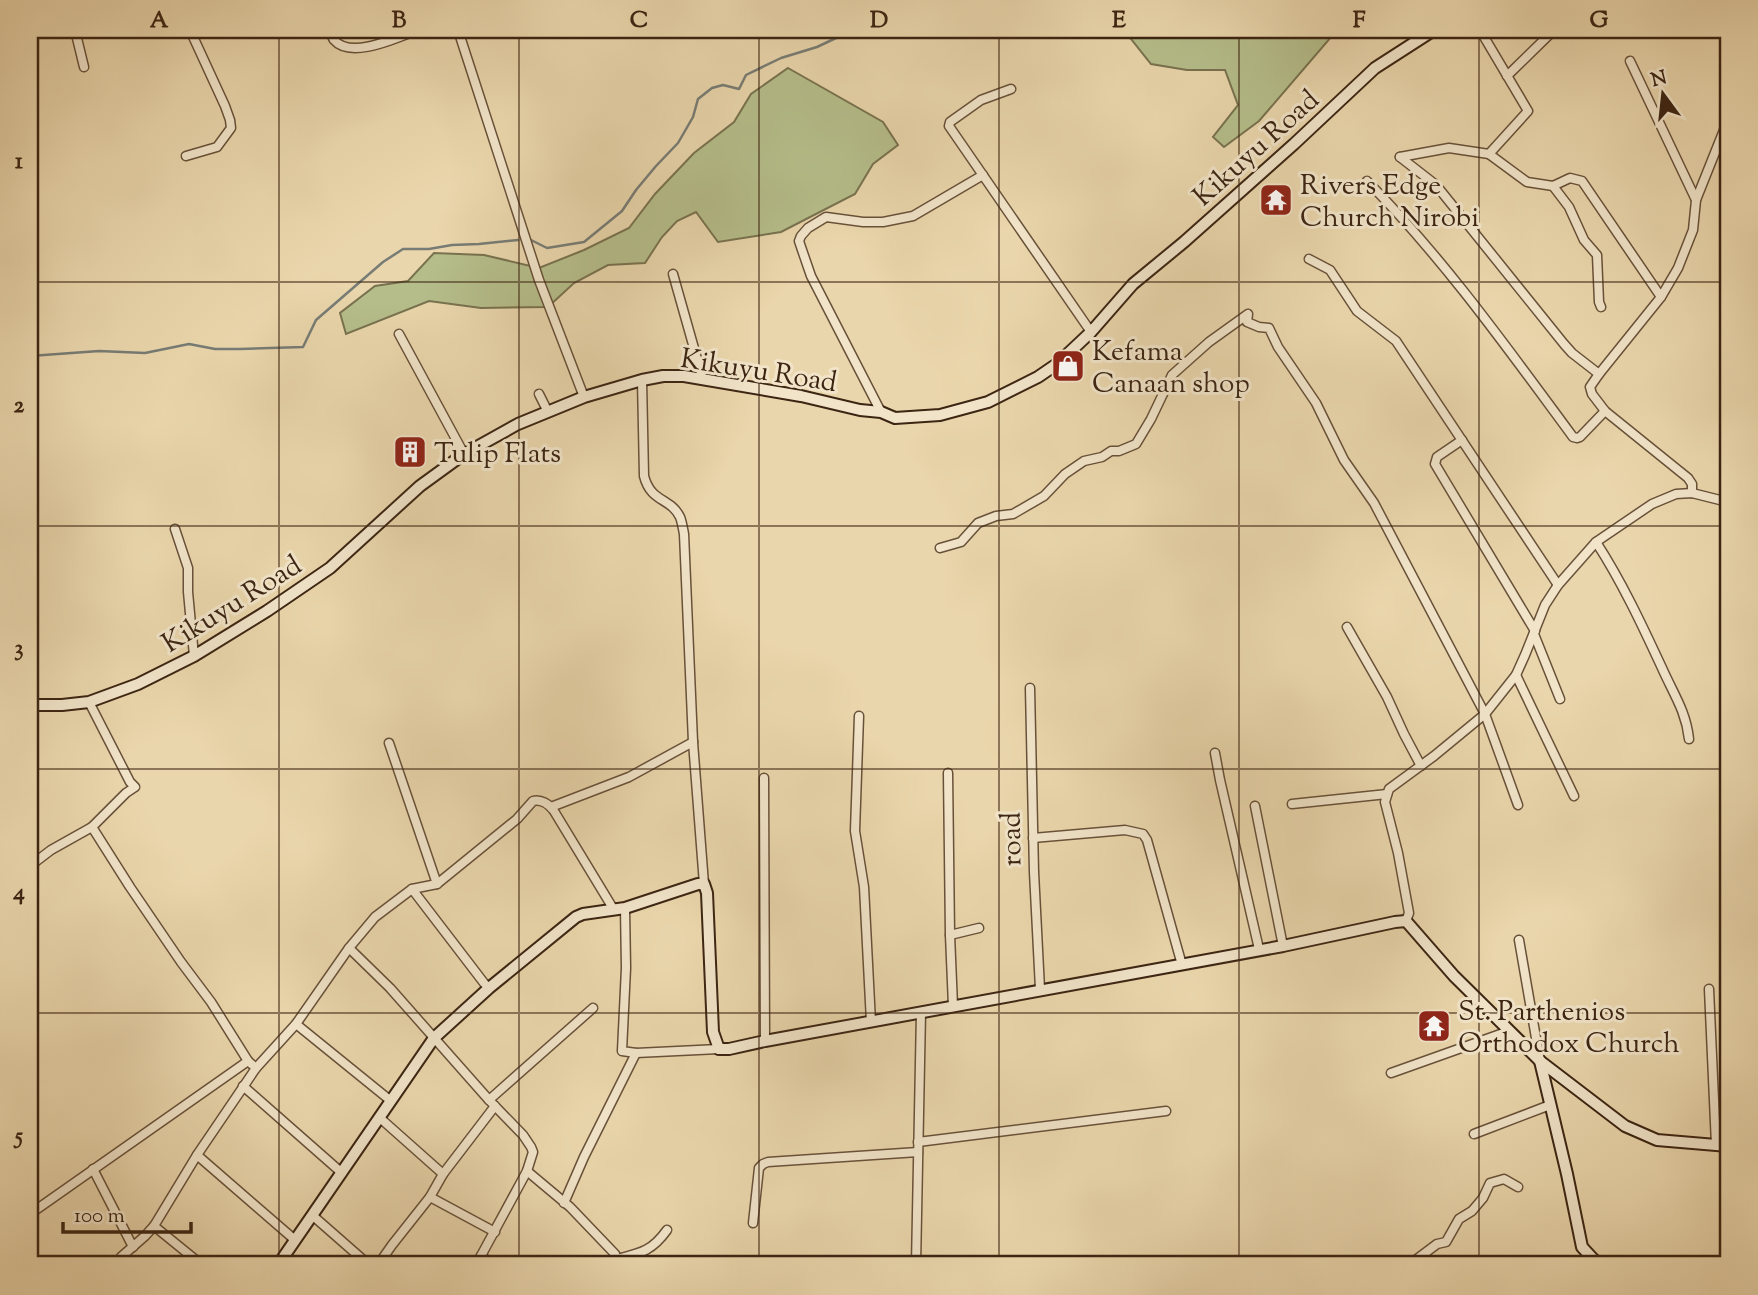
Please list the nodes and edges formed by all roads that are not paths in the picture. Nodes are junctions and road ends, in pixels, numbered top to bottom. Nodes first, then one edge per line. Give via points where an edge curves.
1 (75, 30) edge
2 (191, 30) edge
3 (329, 30) edge
4 (418, 30) edge
5 (458, 30) edge
6 (1434, 30) edge
7 (1480, 30) edge
8 (1554, 30) edge
9 (1630, 61) dead end
10 (84, 66) dead end
11 (1507, 76) junction
12 (1011, 89) dead end
13 (1728, 120) edge
14 (1489, 154) junction
15 (186, 156) dead end
16 (983, 175) junction
17 (1367, 181) dead end
18 (1553, 186) junction
19 (1696, 200) junction
20 (1309, 259) dead end
21 (673, 274) dead end
22 (1661, 297) junction
23 (1601, 307) dead end
24 (1091, 332) junction
25 (399, 334) dead end
26 (1599, 374) junction
27 (642, 380) junction
28 (703, 380) junction
29 (539, 394) dead end
30 (584, 397) junction
31 (1605, 411) junction
32 (548, 412) junction
33 (881, 412) junction
34 (1462, 440) junction
35 (464, 454) junction
36 (1692, 493) junction
37 (1728, 503) edge
38 (175, 529) dead end
39 (1596, 542) junction
40 (940, 548) dead end
41 (1558, 585) junction
42 (1347, 627) dead end
43 (1534, 633) junction
44 (194, 656) junction
45 (1516, 675) junction
46 (1030, 688) dead end
47 (1560, 699) dead end
48 (89, 702) junction
49 (30, 705) edge
50 (1485, 713) junction
51 (859, 716) dead end
52 (1689, 739) dead end
53 (693, 742) junction
54 (389, 744) dead end
55 (1215, 754) dead end
56 (1421, 766) junction
57 (948, 773) dead end
58 (764, 778) dead end
59 (1387, 793) junction
60 (1574, 796) dead end
61 (1292, 804) dead end
62 (1518, 805) dead end
63 (1255, 806) dead end
64 (551, 807) junction
65 (92, 827) junction
66 (1033, 838) junction
67 (30, 866) edge
68 (437, 884) junction
69 (704, 884) junction
70 (412, 889) junction
71 (620, 909) junction
72 (1406, 921) junction
73 (979, 928) dead end
74 (950, 935) junction
75 (1519, 940) dead end
76 (1283, 946) junction
77 (348, 948) junction
78 (1259, 949) junction
79 (1182, 965) junction
80 (489, 988) junction
81 (1040, 989) junction
82 (1709, 989) dead end
83 (953, 1006) junction
84 (593, 1008) dead end
85 (921, 1012) junction
86 (871, 1022) junction
87 (296, 1024) junction
88 (1509, 1031) junction
89 (434, 1038) junction
90 (765, 1041) junction
91 (719, 1049) junction
92 (636, 1053) junction
93 (248, 1061) junction
94 (1540, 1061) junction
95 (256, 1068) junction
96 (1391, 1073) dead end
97 (243, 1086) junction
98 (391, 1101) junction
99 (492, 1103) junction
100 (1550, 1105) junction
101 (1166, 1111) dead end
102 (380, 1118) junction
103 (1474, 1134) dead end
104 (918, 1142) junction
105 (1722, 1146) edge
106 (918, 1152) junction
107 (197, 1155) junction
108 (93, 1169) junction
109 (527, 1171) junction
110 (342, 1173) junction
111 (443, 1174) junction
112 (1518, 1187) dead end
113 (430, 1197) junction
114 (564, 1203) junction
115 (30, 1214) edge
116 (312, 1215) junction
117 (753, 1223) dead end
118 (154, 1226) junction
119 (667, 1230) dead end
120 (495, 1232) junction
121 (295, 1240) junction
122 (133, 1247) junction
123 (481, 1256) junction
124 (616, 1262) edge
125 (115, 1265) edge
126 (202, 1265) edge
127 (278, 1265) edge
128 (369, 1265) edge
129 (379, 1265) edge
130 (476, 1265) edge
131 (494, 1265) edge
132 (916, 1265) edge
133 (1409, 1265) edge
134 (1604, 1265) edge

1 - 10 street
2 - 15 street via 231,128 216,147
3 - 4 street via 334,40 355,49
5 - 30 street via 539,280
6 - 24 main road, Kikuyu Road via 1375,68 1133,284
7 - 11 street
8 - 11 street
9 - 19 street
11 - 14 street via 1528,111
12 - 16 street via 981,100 950,122
13 - 19 street
14 - 18 street via 1527,182
14 - 26 street via 1449,148 1400,157 1436,185 1564,344
16 - 24 street
16 - 33 street via 913,216 873,222 826,217 801,236 811,276
17 - 31 street via 1477,306 1573,437 1580,437
18 - 22 street via 1570,178 1582,181
18 - 23 street via 1597,255
19 - 22 street via 1693,230
20 - 34 street via 1330,270 1357,311 1396,341
21 - 28 street
22 - 26 street
24 - 33 main road, Kikuyu Road via 1047,371 988,402 940,415 895,418
25 - 35 street
26 - 31 street via 1590,387
27 - 28 main road, Kikuyu Road via 663,376
27 - 30 main road, Kikuyu Road
27 - 53 street via 646,486 680,517 684,534
28 - 33 main road, Kikuyu Road
29 - 32 street
30 - 32 main road, Kikuyu Road
31 - 36 street via 1688,478
32 - 35 main road, Kikuyu Road
34 - 41 street
34 - 43 street via 1437,457 1435,464
35 - 44 main road, Kikuyu Road via 420,486 330,568
36 - 37 street
36 - 39 street via 1652,504
38 - 44 street via 188,568
39 - 41 street
39 - 52 street via 1682,707
40 - 50 street via 961,542 978,523 1013,514 1044,496 1084,461 1136,444 1172,375 1248,314 1247,322 1269,328 1316,403
41 - 43 street
42 - 56 street
43 - 45 street
43 - 47 street
44 - 48 main road, Kikuyu Road
45 - 50 street
45 - 60 street
46 - 66 street, road
48 - 49 main road, Kikuyu Road
48 - 65 street via 135,788
50 - 56 street
50 - 62 street
51 - 86 street via 855,831 864,887
53 - 64 street via 629,777
53 - 69 street
54 - 68 street
55 - 78 street
56 - 59 street
57 - 74 street
58 - 90 street
59 - 61 street
59 - 72 street via 1385,802 1409,912
63 - 76 street
64 - 68 street via 533,802
64 - 71 street
65 - 67 street
65 - 93 street
66 - 79 street via 1125,830 1143,834
66 - 81 street, road
68 - 70 street
69 - 71 main road
69 - 91 main road via 713,1032
70 - 77 street via 375,917
70 - 80 street
71 - 80 main road via 576,917
71 - 92 street via 626,968 621,1049
72 - 76 main road
72 - 88 main road
73 - 74 street
74 - 83 street
75 - 94 street
76 - 78 main road
77 - 87 street
77 - 89 street
78 - 79 main road
79 - 81 main road
80 - 89 main road
81 - 83 main road
82 - 105 street
83 - 85 main road
84 - 99 street
85 - 86 main road
85 - 104 street
86 - 90 main road
87 - 95 street
87 - 98 street
88 - 94 main road
88 - 96 street
89 - 98 main road
89 - 99 street
90 - 91 main road
91 - 92 street
92 - 114 street
93 - 95 street
93 - 108 street
94 - 100 main road
94 - 105 main road via 1625,1126 1657,1140
95 - 97 street
97 - 107 street
97 - 110 street
98 - 102 main road
99 - 109 street via 531,1147
99 - 111 street
100 - 103 street
100 - 134 main road via 1582,1247
101 - 104 street
102 - 110 main road
102 - 111 street
104 - 106 street
106 - 117 street via 763,1164
106 - 132 street
107 - 118 street
107 - 121 street
108 - 115 street
108 - 122 street
109 - 114 street
109 - 120 street
110 - 116 main road
111 - 113 street
112 - 133 street via 1504,1179 1490,1183 1446,1242
113 - 120 street
113 - 129 street
114 - 124 street via 615,1254
116 - 121 main road
116 - 128 street
118 - 122 street
118 - 126 street
119 - 124 street via 646,1251
120 - 123 street
121 - 127 main road
122 - 125 street
123 - 130 street
123 - 131 street

